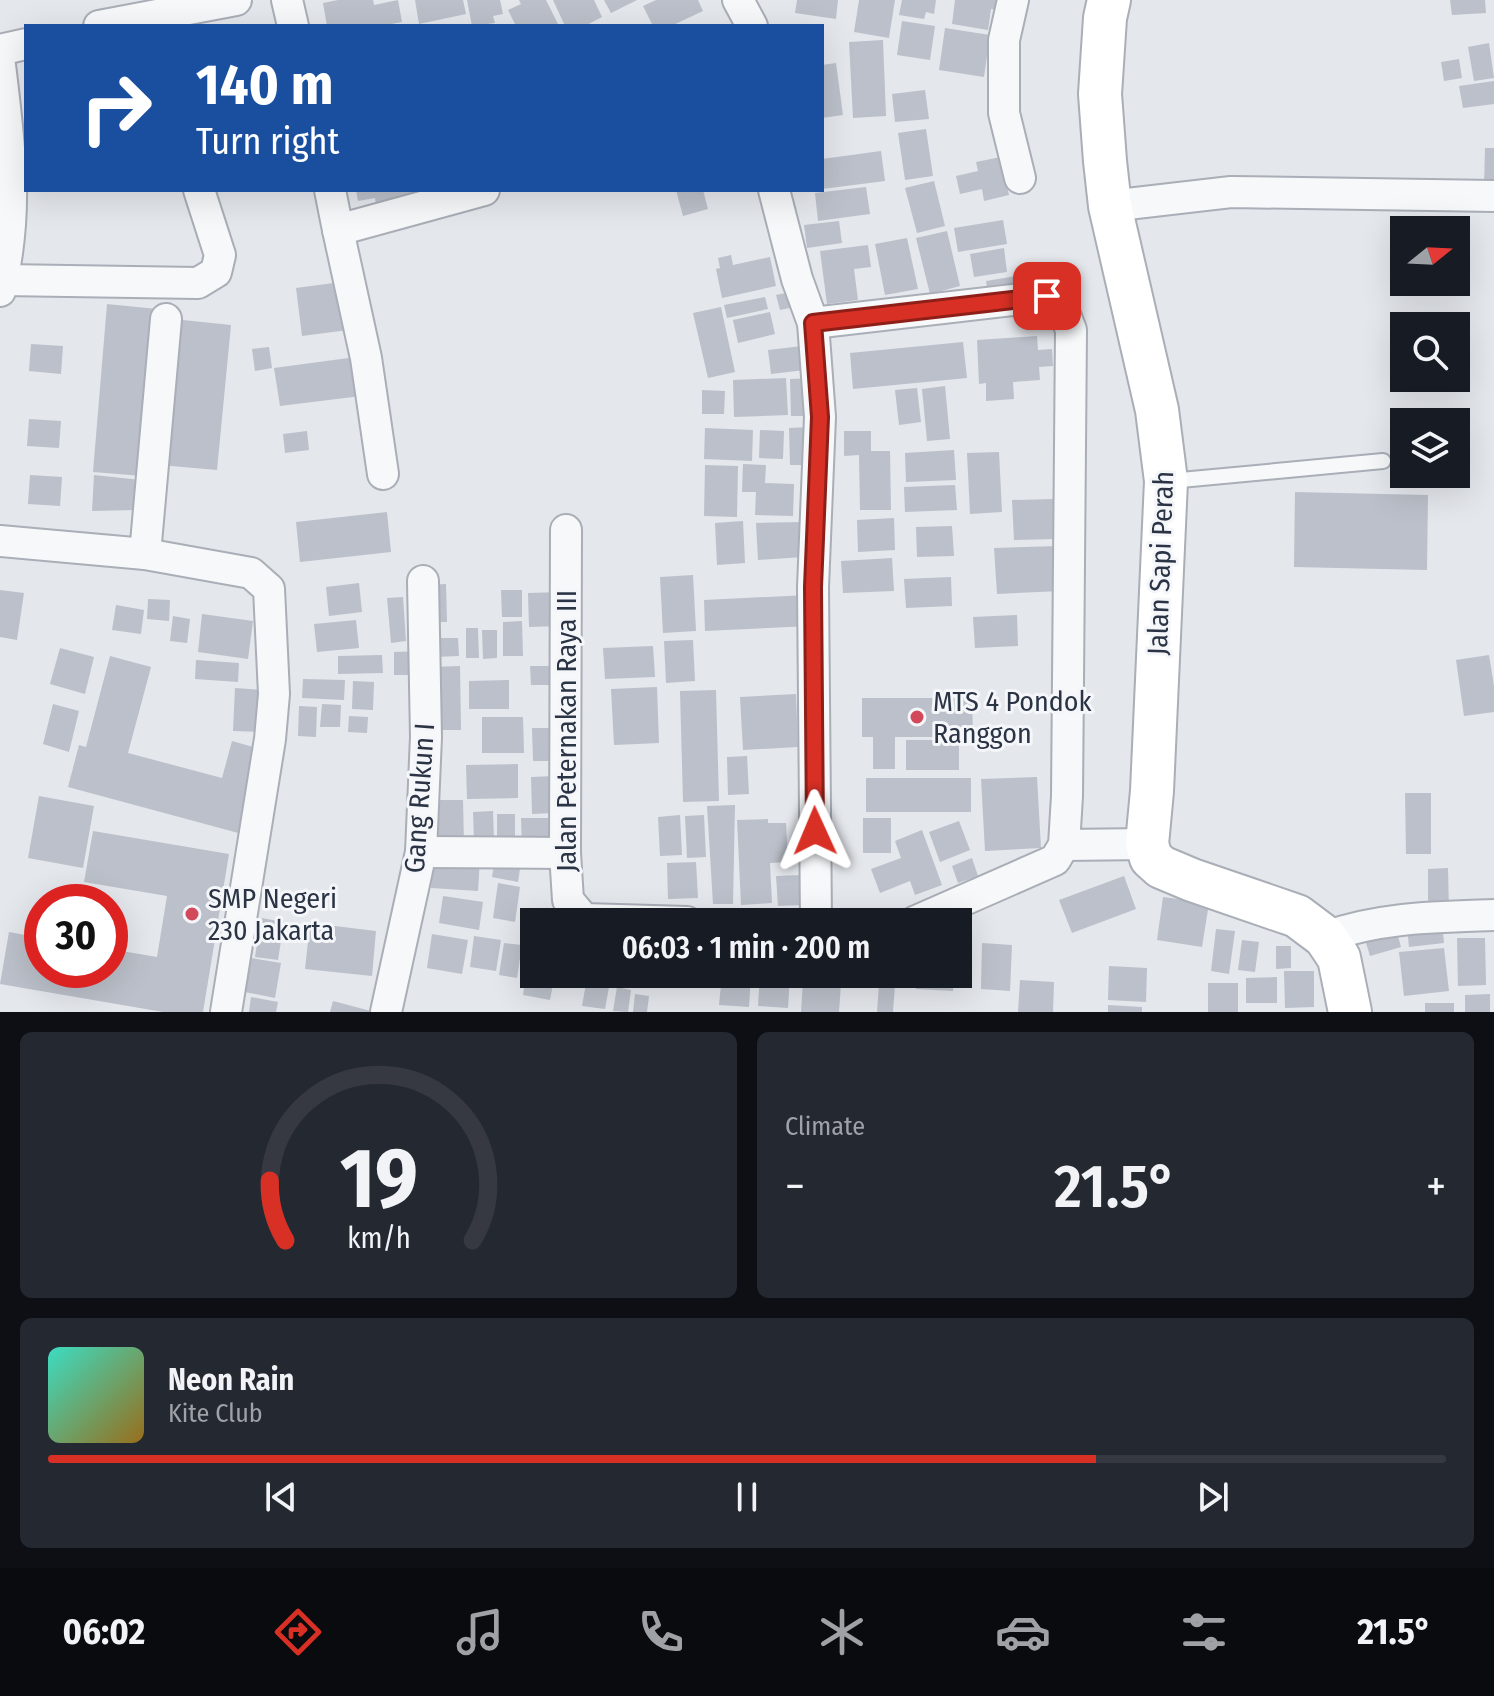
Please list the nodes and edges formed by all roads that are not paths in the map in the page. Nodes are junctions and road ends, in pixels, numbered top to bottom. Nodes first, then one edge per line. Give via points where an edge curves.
1 (287, 0) edge
2 (738, 0) edge
3 (764, 0) edge
4 (1013, 0) edge
5 (1109, 0) edge
6 (224, 2) edge
7 (103, 17) edge
8 (293, 24) edge
9 (751, 24) edge
10 (760, 24) edge
11 (24, 44) edge
12 (0, 50) edge
13 (0, 65) edge
14 (19, 162) edge
15 (1020, 178) dead end
16 (200, 192) edge
17 (330, 192) edge
18 (477, 192) edge
19 (775, 192) edge
20 (1494, 196) edge
21 (1110, 206) junction
22 (338, 230) junction
23 (1, 285) edge
24 (166, 319) dead end
25 (813, 323) junction
26 (1383, 461) dead end
27 (383, 474) dead end
28 (1166, 481) junction
29 (566, 530) dead end
30 (0, 541) edge
31 (145, 554) junction
32 (423, 581) dead end
33 (1147, 844) junction
34 (1064, 845) junction
35 (421, 852) junction
36 (565, 853) junction
37 (575, 908) edge
38 (816, 908) edge
39 (946, 908) edge
40 (1494, 915) edge
41 (1325, 937) junction
42 (226, 1012) edge
43 (386, 1012) edge
44 (1350, 1012) edge

1 - 8 street
2 - 9 street
3 - 10 street
4 - 15 street via 1004,40 1004,113
5 - 21 street, Jalan Sapi Perah via 1100,94
6 - 7 street
11 - 12 street
13 - 14 street
14 - 23 street
16 - 23 street via 220,255 216,272 198,283
17 - 22 street
18 - 22 street
19 - 25 street
20 - 21 street via 1231,192
21 - 28 street, Jalan Sapi Perah via 1157,410
22 - 27 street via 366,358
24 - 31 street
25 - 34 street via 1047,296 1061,304 1071,330
25 - 38 street via 820,417 813,587
26 - 28 lane
28 - 33 street, Jalan Sapi Perah
29 - 36 street, Jalan Peternakan Raya III
30 - 31 street
31 - 42 street via 251,573 269,589 274,694 270,739
32 - 35 street, Gang Rukun I via 426,737
33 - 34 street
33 - 41 street via 1161,867 1297,916
34 - 39 street via 1055,860
35 - 36 street
35 - 43 street, Gang Rukun I
36 - 37 street, Jalan Peternakan Raya III via 568,900
40 - 41 street via 1404,918
41 - 44 street via 1339,958

